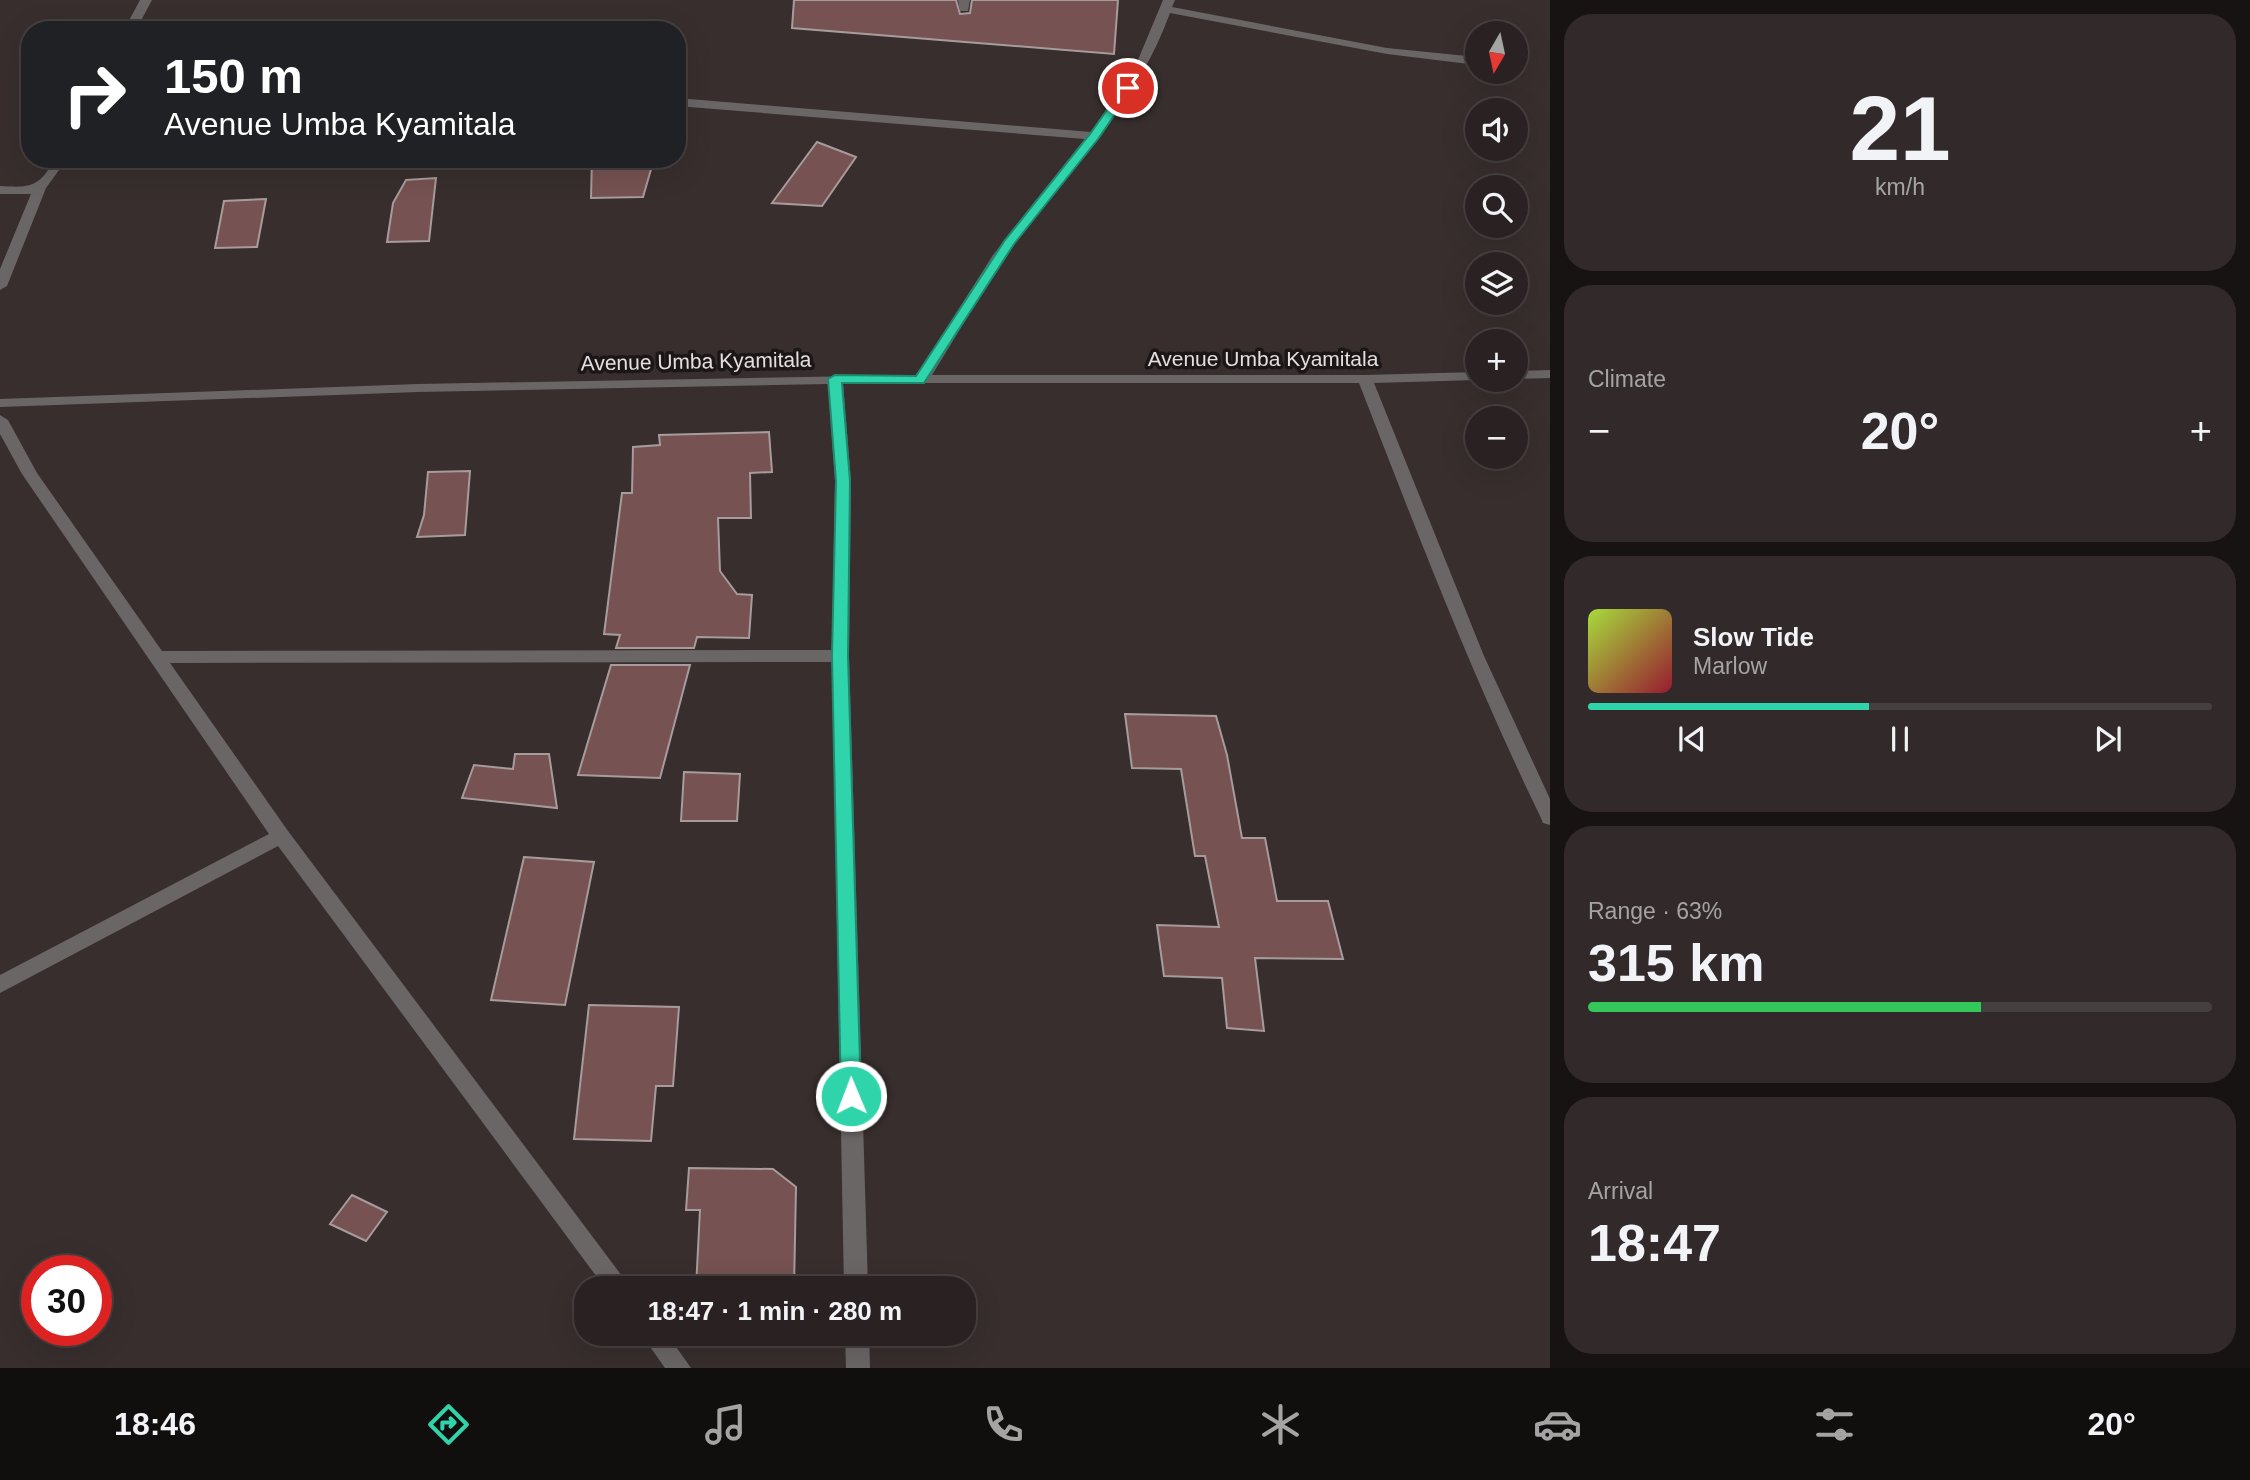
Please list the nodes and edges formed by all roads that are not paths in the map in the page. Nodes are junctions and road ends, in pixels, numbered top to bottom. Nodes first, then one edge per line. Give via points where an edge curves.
1 (146, 0) edge
2 (1167, 4) edge
3 (135, 21) edge
4 (1465, 60) edge
5 (686, 103) edge
6 (1094, 136) junction
7 (56, 168) edge
8 (40, 188) junction
9 (0, 191) edge
10 (0, 286) edge
11 (1550, 374) edge
12 (1528, 375) edge
13 (1465, 376) edge
14 (835, 379) junction
15 (1365, 379) junction
16 (920, 380) junction
17 (0, 403) edge
18 (0, 420) edge
19 (840, 656) junction
20 (156, 657) junction
21 (1550, 818) edge
22 (281, 836) junction
23 (0, 985) edge
24 (610, 1276) edge
25 (856, 1276) edge
26 (662, 1346) edge
27 (857, 1346) edge
28 (679, 1368) edge
29 (858, 1368) edge

1 - 3 street
2 - 4 street via 1387,51
2 - 6 street via 1128,88
5 - 6 street
6 - 16 street via 1009,242
7 - 8 street
8 - 9 street
8 - 10 street
11 - 12 street
13 - 15 street, Avenue Umba Kyamitala
14 - 16 street, Avenue Umba Kyamitala
14 - 17 street, Avenue Umba Kyamitala
14 - 19 street via 843,481
15 - 16 street, Avenue Umba Kyamitala
15 - 21 street via 1440,575
18 - 20 street via 30,474
19 - 20 street
19 - 25 street
20 - 22 street
22 - 23 street
22 - 24 street
26 - 28 street
27 - 29 street

